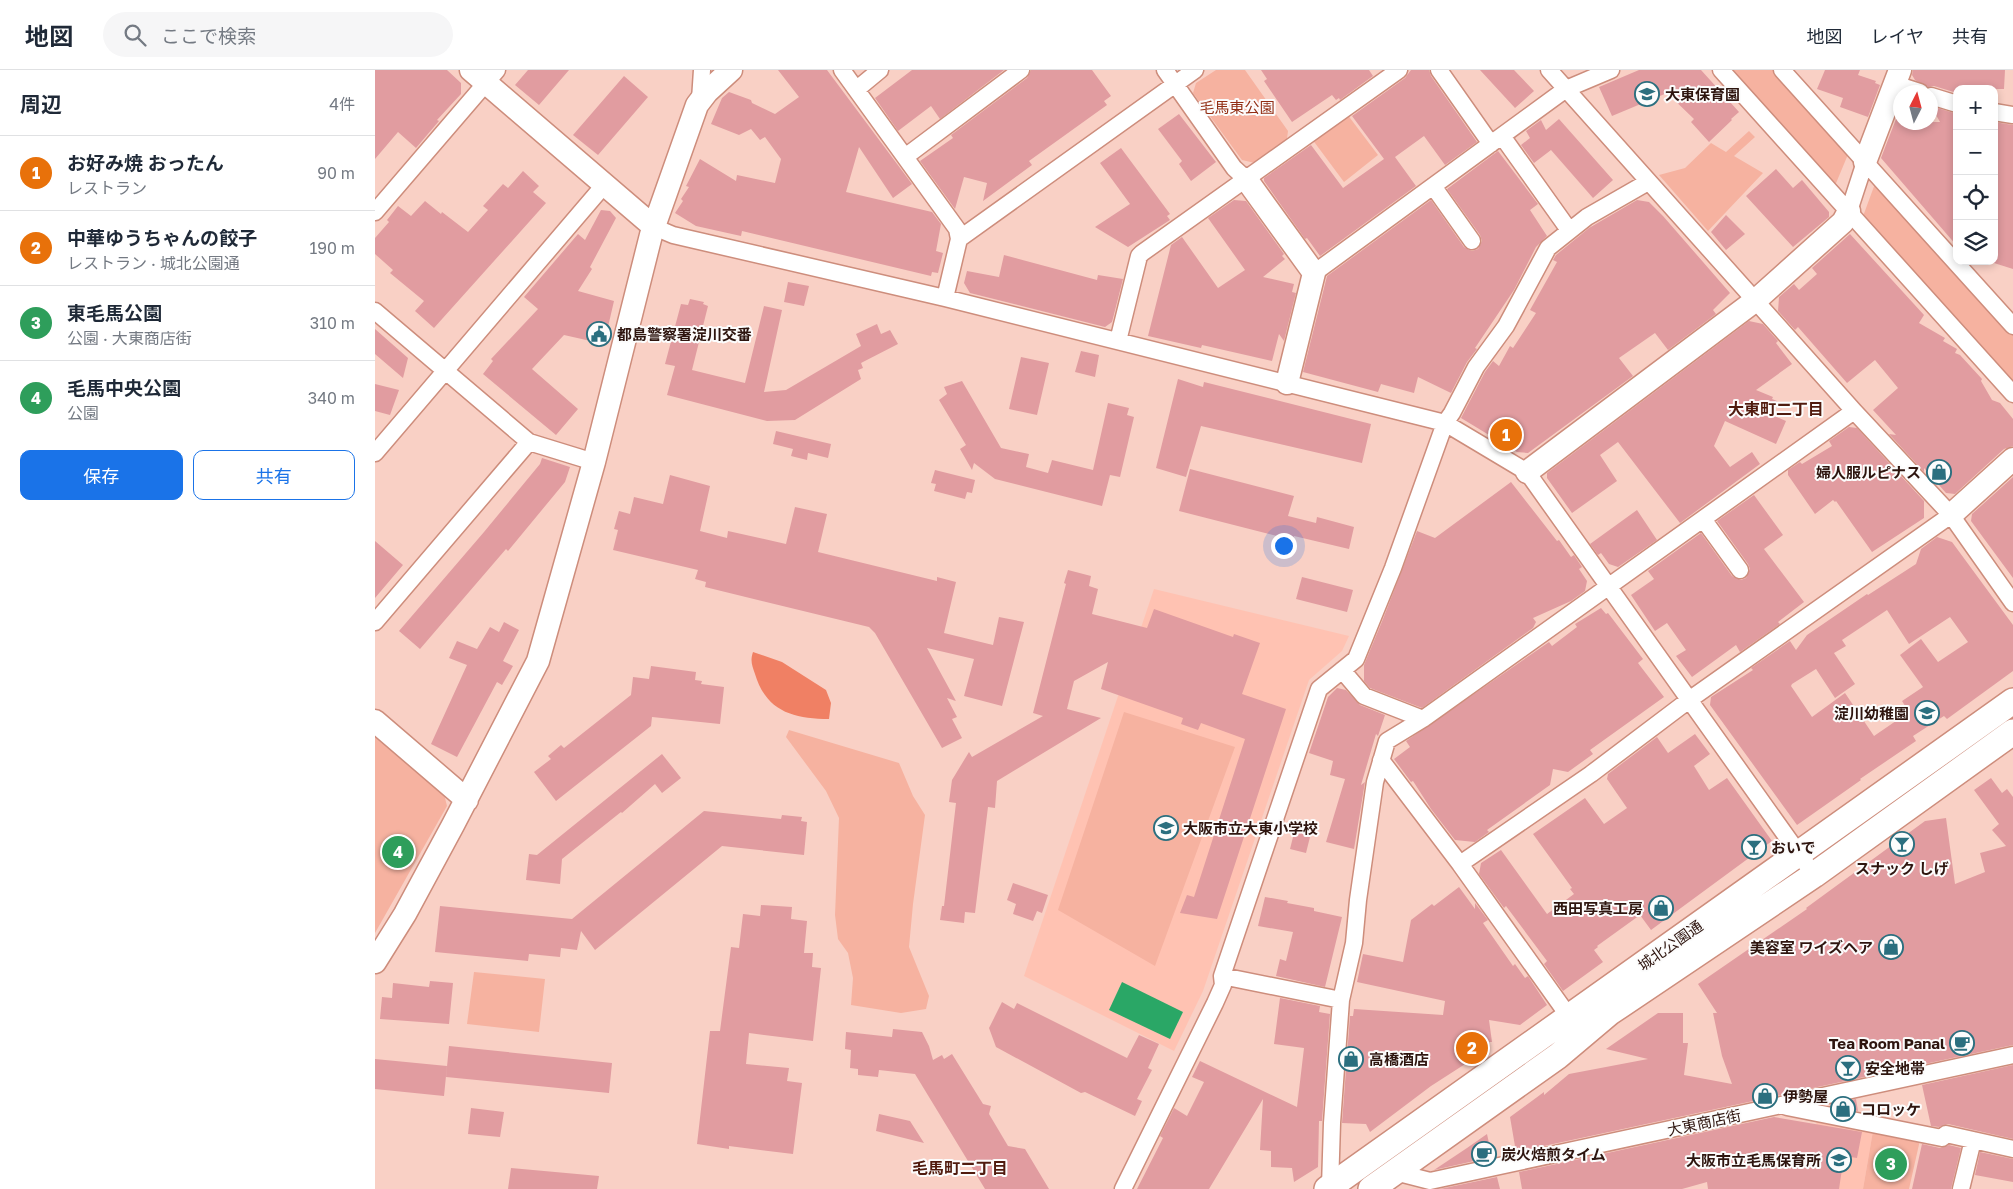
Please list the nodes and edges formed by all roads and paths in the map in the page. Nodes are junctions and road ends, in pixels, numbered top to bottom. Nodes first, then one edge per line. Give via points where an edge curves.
1 (701, 70) edge
2 (731, 70) edge
3 (843, 70) edge
4 (880, 70) edge
5 (1021, 70) edge
6 (1165, 70) edge
7 (1195, 70) edge
8 (1399, 70) edge
9 (1439, 70) edge
10 (1549, 70) edge
11 (1611, 70) edge
12 (1721, 70) edge
13 (1782, 70) edge
14 (484, 74) edge
15 (1898, 77) edge
16 (1175, 85) junction
17 (1910, 85) edge
18 (857, 89) junction
19 (1567, 89) junction
20 (1938, 98) edge
21 (700, 100) junction
22 (1953, 103) edge
23 (1998, 113) edge
24 (2013, 115) edge
25 (1496, 140) junction
26 (905, 157) junction
27 (1865, 162) junction
28 (1246, 179) junction
29 (1648, 182) junction
30 (605, 184) junction
31 (1433, 186) junction
32 (1849, 211) junction
33 (375, 212) edge
34 (654, 228) junction
35 (1569, 230) junction
36 (959, 239) junction
37 (1472, 241) dead end
38 (1314, 273) junction
39 (945, 298) junction
40 (1756, 300) junction
41 (375, 311) edge
42 (2013, 326) edge
43 (1118, 341) junction
44 (445, 371) junction
45 (1287, 383) junction
46 (2013, 394) edge
47 (1854, 410) junction
48 (1445, 423) junction
49 (529, 442) junction
50 (375, 453) edge
51 (2013, 459) edge
52 (594, 462) junction
53 (1527, 472) junction
54 (1951, 515) junction
55 (1703, 519) junction
56 (1740, 570) dead end
57 (1609, 585) junction
58 (2013, 603) edge
59 (375, 622) edge
60 (1342, 670) junction
61 (1689, 700) junction
62 (2013, 701) edge
63 (1423, 719) junction
64 (375, 721) edge
65 (2013, 732) edge
66 (1381, 760) junction
67 (467, 800) junction
68 (1799, 854) junction
69 (1460, 864) junction
70 (1814, 876) junction
71 (375, 962) edge
72 (1222, 976) junction
73 (1341, 1000) junction
74 (1576, 1026) junction
75 (2013, 1055) edge
76 (1780, 1106) junction
77 (1973, 1140) junction
78 (1385, 1149) junction
79 (2013, 1149) edge
80 (1397, 1180) edge
81 (1329, 1188) edge
82 (1123, 1189) edge
83 (1371, 1189) edge
84 (1961, 1189) edge

1 - 21 street
2 - 21 street
3 - 18 street
4 - 18 street
5 - 26 street
6 - 16 street
7 - 16 street
8 - 28 street
9 - 25 street
10 - 19 street
11 - 19 street
12 - 32 street
13 - 27 street
14 - 30 street
14 - 33 street
15 - 17 street
15 - 27 street
16 - 28 street
16 - 36 street
18 - 26 street
19 - 25 street
19 - 29 street
20 - 22 street
21 - 34 street
23 - 24 street
25 - 31 street
25 - 35 street
26 - 36 street via 957,230
27 - 32 street
27 - 42 street
28 - 38 street
28 - 43 street via 1139,256
29 - 35 street
29 - 40 street
30 - 34 street
30 - 44 street
31 - 37 street
31 - 38 street
32 - 40 street via 1843,222
32 - 46 street
34 - 39 street
34 - 52 street
35 - 48 street via 1548,248 1506,326 1476,367
36 - 39 street
38 - 45 street
39 - 43 street
40 - 47 street
40 - 53 street
41 - 44 street
43 - 45 street
44 - 49 street
44 - 50 street
45 - 48 street
47 - 54 street
47 - 55 street
48 - 53 street
48 - 60 street via 1393,568 1356,659
49 - 52 street
49 - 59 street
51 - 54 street
52 - 67 street via 538,661
53 - 57 street
54 - 58 street
54 - 61 street
55 - 56 street
55 - 57 street
57 - 61 street
57 - 63 street
60 - 63 street via 1364,696
60 - 72 street via 1319,689
61 - 68 street
61 - 69 street
62 - 68 main road, 城北公園通
63 - 66 street via 1387,741
64 - 67 street
65 - 70 main road, 城北公園通
66 - 69 street
66 - 73 street via 1375,782 1354,943
67 - 71 street
68 - 70 street
68 - 74 main road, 城北公園通
69 - 74 street
70 - 74 main road, 城北公園通 via 1609,1013
72 - 73 street
72 - 82 street via 1223,985 1215,1003
73 - 81 street
74 - 78 main road, 城北公園通
74 - 80 main road, 城北公園通 via 1558,1056
75 - 76 street, 大東商店街
76 - 77 street via 1942,1138 1946,1134
76 - 80 street, 大東商店街 via 1430,1181
77 - 79 street
77 - 84 street
78 - 80 street
78 - 81 main road, 城北公園通
80 - 83 main road, 城北公園通

